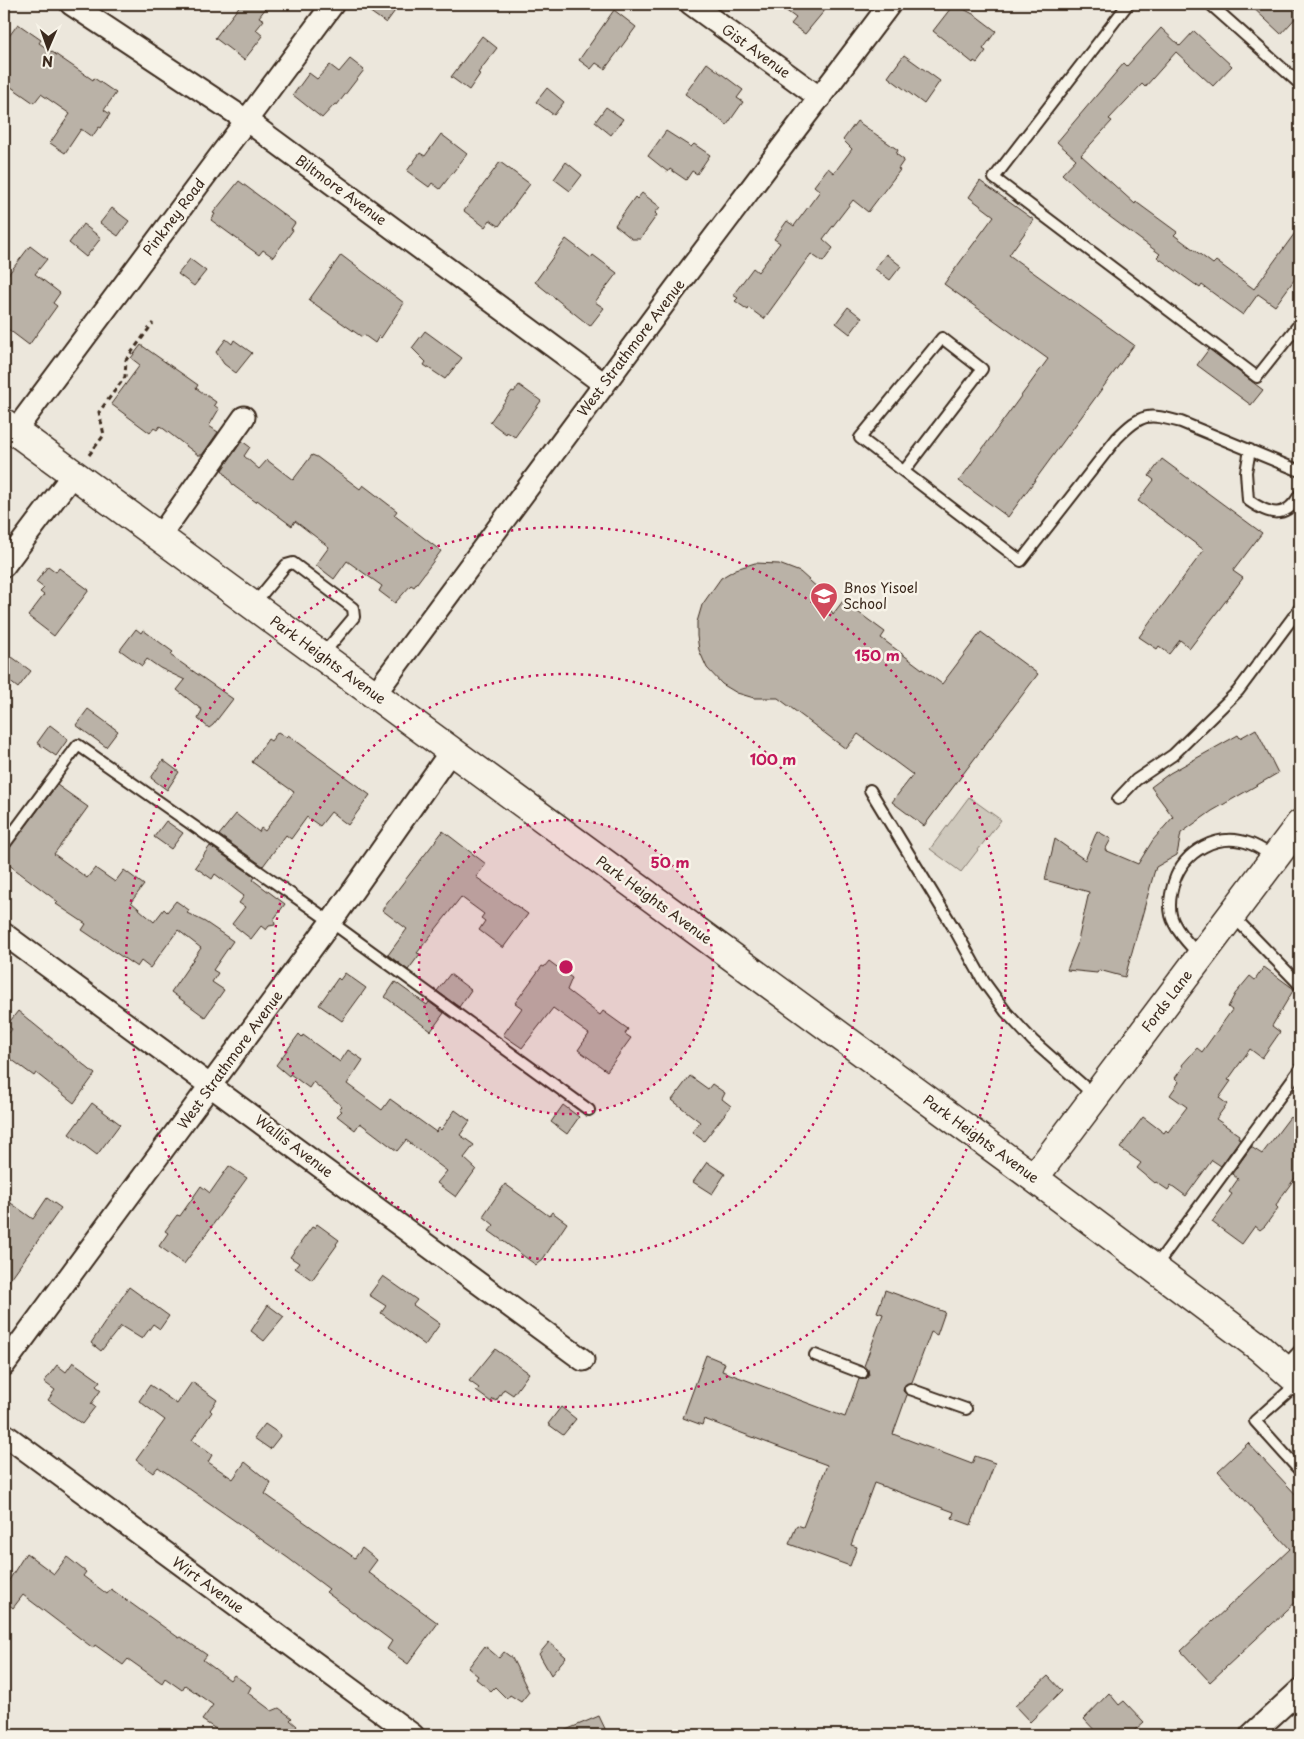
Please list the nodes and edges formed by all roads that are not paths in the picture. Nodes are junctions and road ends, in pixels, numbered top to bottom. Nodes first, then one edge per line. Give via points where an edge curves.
1 (72, 4) edge
2 (333, 4) edge
3 (691, 4) edge
4 (890, 4) edge
5 (1128, 4) edge
6 (1210, 4) edge
7 (1300, 84) edge
8 (820, 98) junction
9 (246, 120) junction
10 (1300, 323) edge
11 (604, 384) junction
12 (244, 417) dead end
13 (10, 427) edge
14 (1250, 450) junction
15 (82, 464) junction
16 (904, 471) junction
17 (1300, 471) edge
18 (1300, 494) edge
19 (160, 536) junction
20 (4, 566) edge
21 (253, 605) junction
22 (1300, 608) edge
23 (322, 655) junction
24 (376, 694) junction
25 (451, 751) junction
26 (870, 790) dead end
27 (1118, 799) dead end
28 (1300, 824) edge
29 (4, 845) edge
30 (1275, 857) junction
31 (1232, 915) junction
32 (331, 922) junction
33 (4, 934) edge
34 (1201, 956) junction
35 (1300, 985) edge
36 (1300, 1069) edge
37 (212, 1086) junction
38 (1095, 1096) junction
39 (590, 1110) dead end
40 (1034, 1178) junction
41 (1155, 1268) junction
42 (815, 1355) dead end
43 (583, 1360) dead end
44 (4, 1365) edge
45 (1297, 1372) edge
46 (862, 1373) dead end
47 (910, 1389) dead end
48 (966, 1409) dead end
49 (4, 1434) edge
50 (1300, 1471) edge
51 (1300, 1690) edge
52 (413, 1735) edge
53 (1251, 1735) edge

1 - 9 street, Biltmore Avenue
2 - 9 street, Pinkney Road
3 - 8 street, Gist Avenue
4 - 8 street, West Strathmore Avenue
5 - 10 lane via 994,178 1257,377
6 - 7 lane
8 - 11 street, West Strathmore Avenue
9 - 11 street, Biltmore Avenue
9 - 13 street, Pinkney Road
11 - 24 street, West Strathmore Avenue
12 - 19 street
13 - 15 main road, Park Heights Avenue
14 - 16 lane via 1181,422 1144,416 1117,438 1021,560
14 - 17 lane
14 - 18 lane via 1246,472 1248,500 1272,513 1283,512
15 - 19 main road, Park Heights Avenue
15 - 20 street
16 - 16 lane via 860,438 942,338 982,369
19 - 21 main road, Park Heights Avenue
21 - 23 main road, Park Heights Avenue
21 - 23 lane via 286,564 293,563 353,608 354,617
22 - 27 lane via 1238,691 1173,755 1136,780
23 - 24 main road, Park Heights Avenue
24 - 25 main road, Park Heights Avenue
25 - 32 street, West Strathmore Avenue
25 - 40 main road, Park Heights Avenue
26 - 38 lane via 1000,1005 1033,1041
28 - 30 main road, Fords Lane
29 - 32 lane via 78,745
30 - 31 main road, Fords Lane
30 - 34 lane via 1250,843 1220,841 1192,853 1182,864 1170,893 1173,922
31 - 34 main road, Fords Lane
31 - 35 lane
32 - 37 street, West Strathmore Avenue
32 - 39 lane
33 - 37 street, Wallis Avenue
34 - 38 main road, Fords Lane
36 - 41 lane
37 - 43 street, Wallis Avenue
37 - 44 street, West Strathmore Avenue
38 - 40 main road, Fords Lane
40 - 41 main road, Park Heights Avenue
41 - 45 main road, Park Heights Avenue
42 - 46 lane
45 - 50 lane via 1255,1421
47 - 48 lane
49 - 52 street, Wirt Avenue
51 - 53 street

